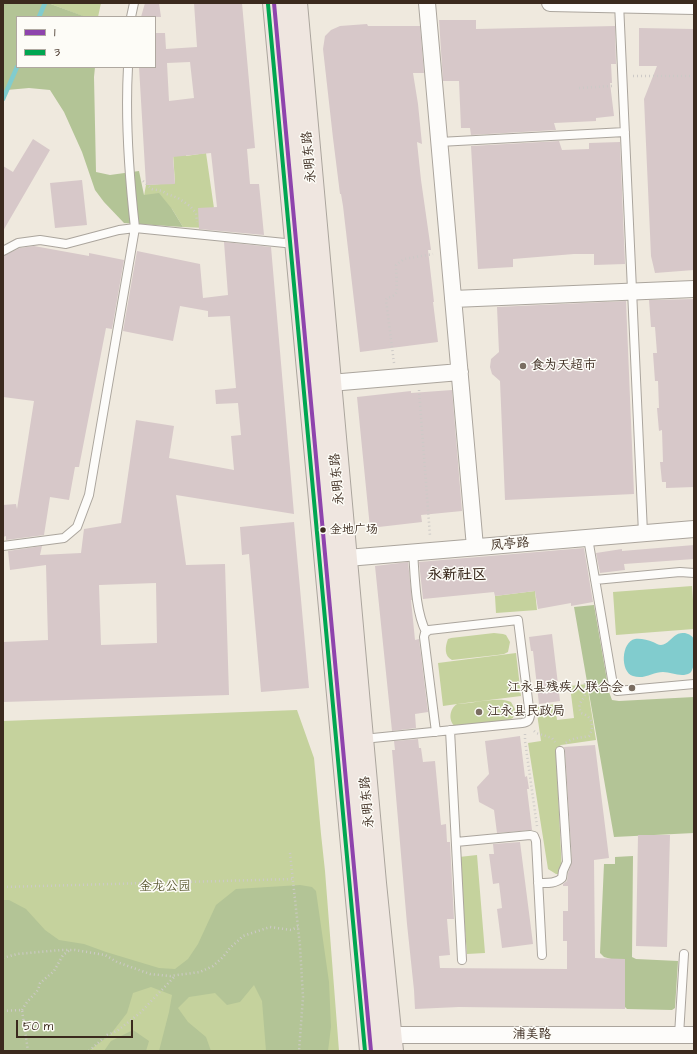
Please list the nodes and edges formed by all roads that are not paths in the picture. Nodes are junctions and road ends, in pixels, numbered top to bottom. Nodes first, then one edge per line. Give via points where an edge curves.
1 (134, 3) edge
2 (274, 3) edge
3 (296, 3) edge
4 (427, 3) edge
5 (550, 3) edge
6 (619, 4) edge
7 (694, 6) edge
8 (131, 16) edge
9 (128, 68) edge
10 (625, 132) junction
11 (439, 142) junction
12 (135, 228) junction
13 (296, 244) junction
14 (3, 251) edge
15 (694, 289) edge
16 (632, 292) junction
17 (453, 299) junction
18 (460, 372) junction
19 (330, 383) junction
20 (694, 529) edge
21 (643, 533) junction
22 (588, 538) junction
23 (3, 546) edge
24 (475, 547) junction
25 (412, 552) junction
26 (336, 559) junction
27 (694, 573) edge
28 (595, 580) junction
29 (426, 632) junction
30 (694, 684) edge
31 (450, 730) junction
32 (436, 732) junction
33 (362, 739) junction
34 (560, 751) road end
35 (456, 842) junction
36 (538, 883) junction
37 (684, 954) dead end
38 (542, 955) dead end
39 (462, 960) dead end
40 (687, 1035) edge
41 (381, 1043) edge

1 - 8 lane
2 - 13 main road, 永明东路
3 - 19 main road, 永明东路
4 - 11 street
5 - 6 street
6 - 7 street
6 - 10 lane
9 - 12 lane via 127,137
10 - 11 lane
10 - 16 lane
11 - 17 street
12 - 13 lane
12 - 14 lane via 66,244 40,240 18,243
12 - 23 lane via 90,496 77,527 64,538
13 - 26 main road, 永明东路
15 - 16 street
16 - 17 street
16 - 21 lane
17 - 18 street
18 - 19 street
18 - 24 street
19 - 26 main road, 永明东路
20 - 21 street, 凤亭路
21 - 22 street, 凤亭路
22 - 24 street, 凤亭路
22 - 28 lane
24 - 25 street, 凤亭路
25 - 26 street, 凤亭路
25 - 29 lane via 418,611
26 - 33 main road, 永明东路
26 - 41 main road, 永明东路
27 - 28 lane
28 - 30 lane via 613,685 617,691
29 - 31 lane via 518,620 529,721
29 - 32 lane via 424,637
31 - 32 lane
31 - 35 lane
32 - 33 lane
33 - 41 main road, 永明东路 via 375,883
34 - 36 lane via 567,862 562,878 558,881
35 - 36 lane via 534,836
35 - 39 lane
36 - 38 lane
37 - 40 lane
40 - 41 street, 浦美路

